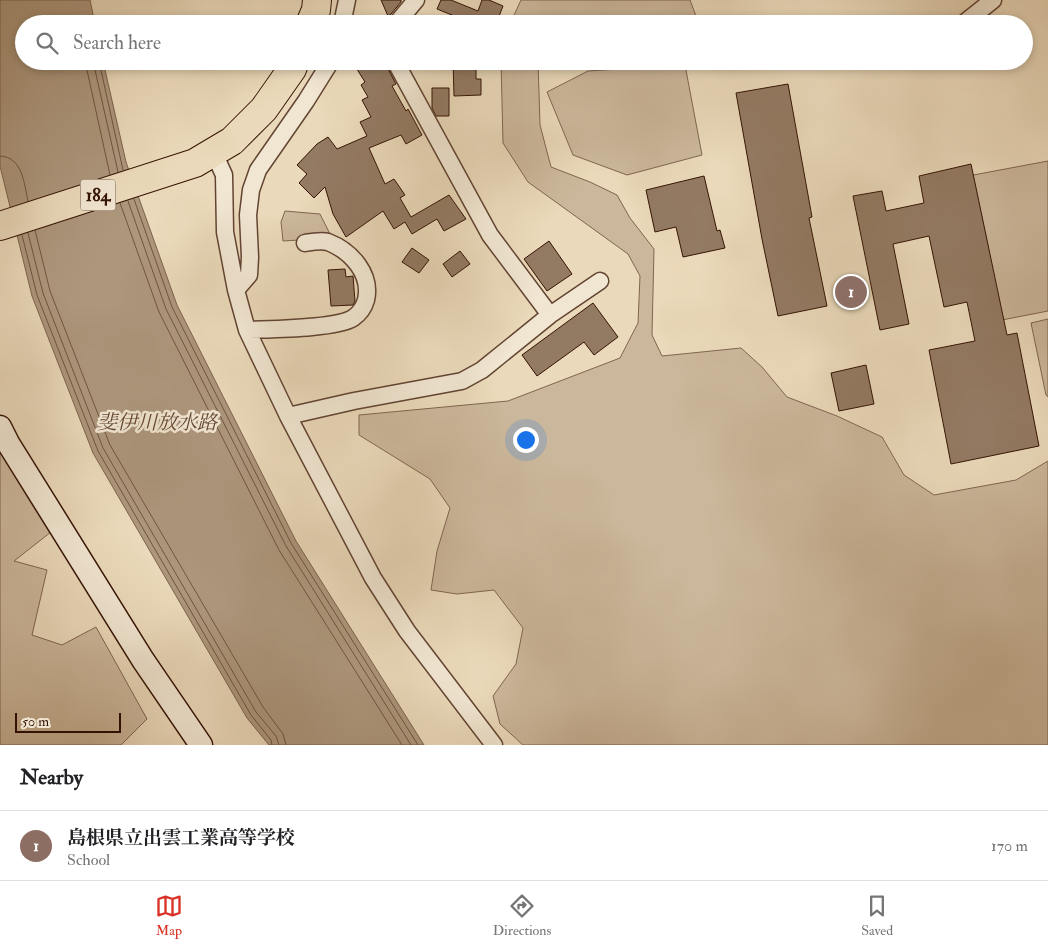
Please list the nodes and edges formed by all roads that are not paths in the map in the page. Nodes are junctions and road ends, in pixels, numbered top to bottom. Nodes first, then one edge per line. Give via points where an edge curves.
1 (317, 0) edge
2 (347, 0) edge
3 (416, 0) edge
4 (993, 0) edge
5 (314, 15) edge
6 (344, 15) edge
7 (404, 15) edge
8 (974, 15) edge
9 (291, 70) edge
10 (325, 70) edge
11 (400, 70) edge
12 (205, 158) junction
13 (0, 226) edge
14 (305, 243) dead end
15 (600, 281) dead end
16 (236, 290) junction
17 (550, 315) junction
18 (247, 330) junction
19 (288, 416) junction
20 (0, 427) edge
21 (201, 745) edge
22 (494, 745) edge

1 - 5 highway
2 - 6 street
3 - 7 street
4 - 8 street
9 - 12 highway, 184 via 264,109 232,141
10 - 16 street via 258,170 248,215 249,275
11 - 17 street via 490,235
12 - 13 highway, 184
12 - 16 street via 224,175 225,232
14 - 18 street via 326,241 351,256 364,273 368,290 364,306 353,318 332,325
15 - 17 street
16 - 18 street
17 - 19 street via 482,370 462,381
18 - 19 street
19 - 22 street via 373,578 407,631
20 - 21 street via 143,660

